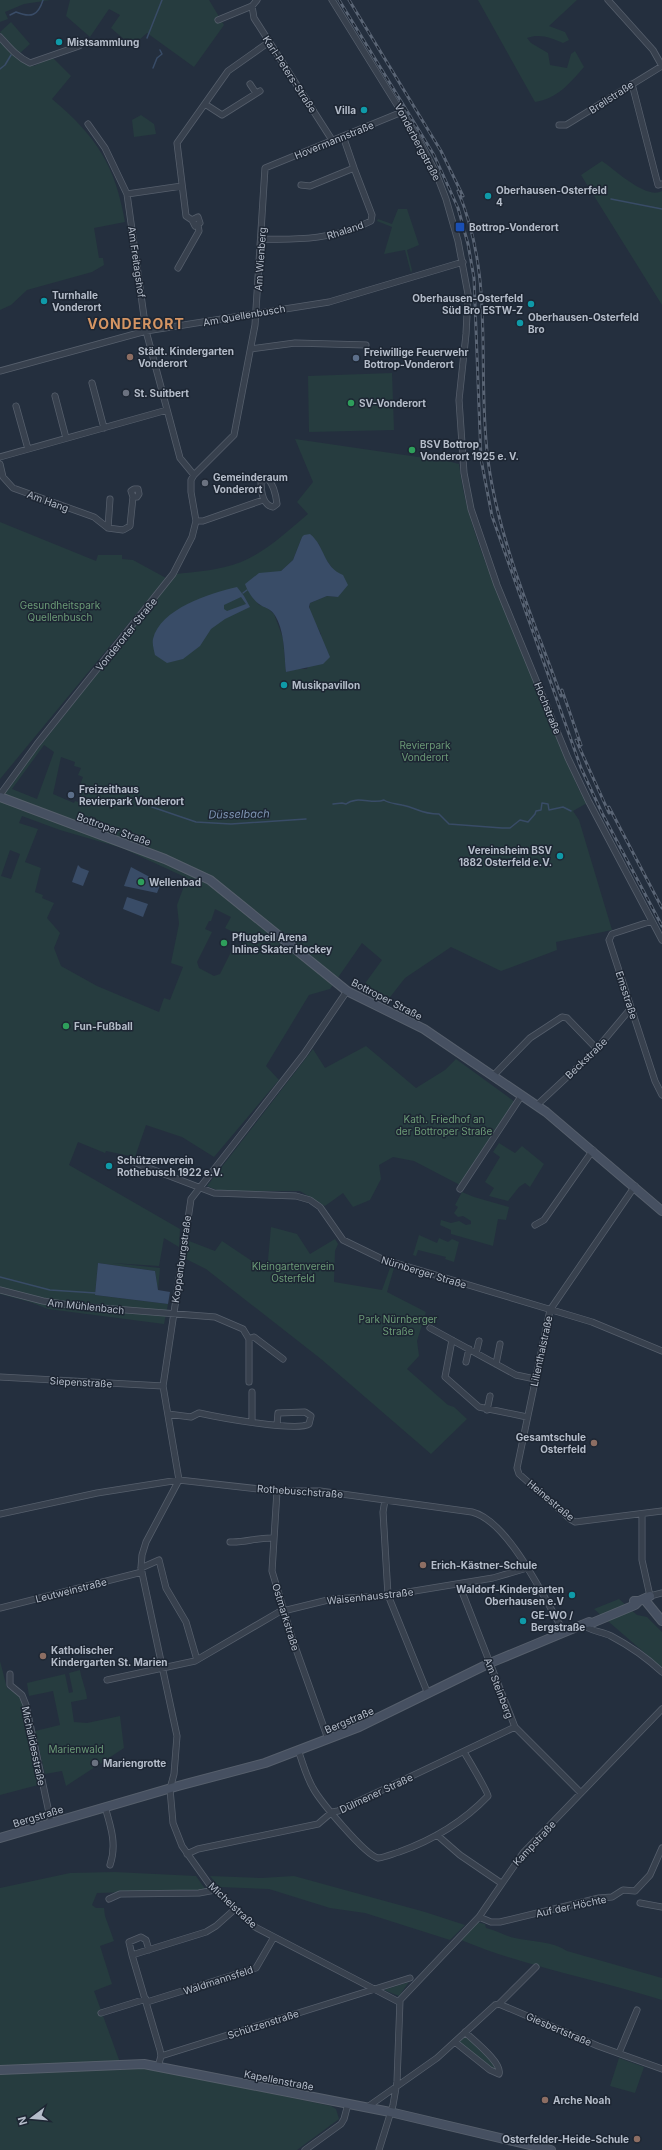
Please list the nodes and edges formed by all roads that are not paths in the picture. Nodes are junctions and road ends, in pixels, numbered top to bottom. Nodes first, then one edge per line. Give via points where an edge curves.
1 (256, 0) edge
2 (332, 0) edge
3 (608, 0) edge
4 (252, 6) junction
5 (218, 20) dead end
6 (0, 37) edge
7 (269, 42) junction
8 (79, 46) dead end
9 (662, 66) edge
10 (250, 84) dead end
11 (632, 84) junction
12 (205, 104) junction
13 (402, 112) junction
14 (88, 124) dead end
15 (559, 125) dead end
16 (343, 136) junction
17 (332, 140) junction
18 (265, 168) joint
19 (354, 168) junction
20 (662, 184) edge
21 (301, 185) dead end
22 (182, 186) junction
23 (127, 194) junction
24 (261, 239) junction
25 (463, 262) junction
26 (178, 268) dead end
27 (256, 312) junction
28 (146, 331) junction
29 (366, 345) dead end
30 (251, 349) junction
31 (0, 371) edge
32 (92, 383) dead end
33 (55, 396) dead end
34 (16, 406) dead end
35 (167, 410) junction
36 (104, 428) junction
37 (66, 438) junction
38 (28, 449) junction
39 (0, 457) edge
40 (0, 464) edge
41 (464, 465) joint
42 (194, 475) junction
43 (133, 496) dead end
44 (110, 498) dead end
45 (263, 500) junction
46 (196, 521) junction
47 (108, 528) junction
48 (0, 796) edge
49 (652, 921) junction
50 (662, 940) edge
51 (347, 991) junction
52 (631, 1008) junction
53 (597, 1049) junction
54 (493, 1076) junction
55 (662, 1095) edge
56 (522, 1096) junction
57 (537, 1105) junction
58 (593, 1150) junction
59 (133, 1162) dead end
60 (635, 1186) junction
61 (199, 1188) junction
62 (460, 1188) dead end
63 (662, 1211) edge
64 (535, 1225) dead end
65 (0, 1290) edge
66 (550, 1310) junction
67 (174, 1313) junction
68 (430, 1328) dead end
69 (249, 1339) junction
70 (452, 1340) junction
71 (479, 1342) dead end
72 (500, 1344) dead end
73 (469, 1349) junction
74 (662, 1351) edge
75 (476, 1353) junction
76 (283, 1359) dead end
77 (466, 1362) dead end
78 (496, 1364) junction
79 (0, 1377) edge
80 (535, 1379) junction
81 (249, 1382) dead end
82 (163, 1386) junction
83 (252, 1392) dead end
84 (490, 1396) dead end
85 (487, 1410) junction
86 (168, 1414) junction
87 (527, 1417) junction
88 (252, 1421) junction
89 (277, 1425) junction
90 (517, 1468) joint
91 (179, 1480) junction
92 (277, 1491) junction
93 (385, 1500) junction
94 (662, 1511) edge
95 (0, 1514) edge
96 (642, 1514) junction
97 (274, 1538) junction
98 (230, 1542) dead end
99 (527, 1568) junction
100 (141, 1570) junction
101 (459, 1584) junction
102 (662, 1594) edge
103 (388, 1595) junction
104 (644, 1599) junction
105 (0, 1608) edge
106 (284, 1612) junction
107 (662, 1621) edge
108 (586, 1623) junction
109 (564, 1632) junction
110 (197, 1660) junction
111 (490, 1663) junction
112 (163, 1669) junction
113 (662, 1672) edge
114 (10, 1674) dead end
115 (107, 1680) dead end
116 (428, 1694) junction
117 (662, 1710) edge
118 (514, 1727) junction
119 (328, 1739) junction
120 (298, 1750) junction
121 (464, 1752) junction
122 (170, 1789) junction
123 (581, 1793) junction
124 (105, 1807) junction
125 (332, 1812) junction
126 (51, 1822) junction
127 (437, 1835) junction
128 (0, 1838) edge
129 (662, 1848) edge
130 (187, 1854) junction
131 (110, 1865) dead end
132 (501, 1883) junction
133 (215, 1890) junction
134 (109, 1899) dead end
135 (640, 1903) dead end
136 (662, 1907) edge
137 (235, 1909) junction
138 (479, 1917) junction
139 (274, 1937) junction
140 (149, 1950) junction
141 (132, 1955) junction
142 (536, 1967) dead end
143 (410, 1978) dead end
144 (376, 1989) junction
145 (146, 2001) junction
146 (399, 2002) junction
147 (499, 2004) junction
148 (637, 2010) dead end
149 (101, 2013) dead end
150 (465, 2032) junction
151 (455, 2042) junction
152 (619, 2053) junction
153 (161, 2056) junction
154 (158, 2067) junction
155 (662, 2069) edge
156 (0, 2070) edge
157 (396, 2086) junction
158 (348, 2104) junction
159 (366, 2108) junction
160 (390, 2112) junction
161 (304, 2150) edge
162 (378, 2150) edge
163 (551, 2150) edge

1 - 4 street
2 - 13 street, Vonderbergstraße
3 - 9 street via 653,50
4 - 5 street
4 - 7 street, Karl-Peters-Straße via 254,18
6 - 8 street via 13,52 30,63
7 - 12 street via 228,71
7 - 17 street, Karl-Peters-Straße
9 - 11 street, Breilstraße
10 - 12 street via 258,92 222,115
11 - 15 street, Breilstraße via 566,125
11 - 20 street via 658,185
12 - 22 street via 177,143
13 - 16 street, Hovermannstraße
13 - 25 street, Vonderbergstraße via 436,173 452,216
14 - 23 street, Am Freitagshof via 105,148
16 - 17 street, Hovermannstraße
16 - 19 street, Rhaland
17 - 18 street, Hovermannstraße
18 - 24 street, Am Wienberg
19 - 21 street via 310,186
19 - 24 street, Rhaland via 372,215 371,221 333,236 294,240
22 - 23 street
22 - 26 street via 186,216 192,220 193,225 198,225 199,230
23 - 28 street, Am Freitagshof
24 - 27 street, Am Wienberg
25 - 27 street, Am Quellenbusch via 329,302
25 - 41 street, Vonderbergstraße via 468,294 459,400
27 - 28 street, Am Quellenbusch
27 - 30 street, Am Wienberg
28 - 31 street, Am Quellenbusch
28 - 35 street, Am Freitagshof
29 - 30 street via 295,343
30 - 42 street, Am Wienberg via 234,435
32 - 36 street
33 - 37 street
34 - 38 street
35 - 36 street
35 - 42 street, Am Freitagshof via 180,458
36 - 37 street
37 - 38 street
38 - 39 street
40 - 47 street, Am Hang via 3,477 13,488 94,517
41 - 49 street, Hochstraße via 470,502 484,548 564,749 588,802
42 - 46 street via 191,480 191,492
43 - 47 street via 130,526 123,530
44 - 47 street
45 - 45 street via 271,507 278,504 268,479 261,481
45 - 46 street via 203,521
46 - 48 street, Vonderorter Straße via 192,537 173,574 37,744
48 - 51 street, Bottroper Straße via 18,808 104,834 204,876 230,894
49 - 50 street, Hochstraße
49 - 52 street, Emsstraße via 612,934 609,939
51 - 54 street, Bottroper Straße via 424,1029
51 - 61 street, Koppenburgstraße via 344,999 297,1063
52 - 53 street, Beckstraße
52 - 55 street, Emsstraße
53 - 54 street via 567,1018 562,1017 534,1036
53 - 57 street, Beckstraße
54 - 56 street, Bottroper Straße
56 - 57 street, Bottroper Straße
56 - 62 street
57 - 58 street, Bottroper Straße
58 - 60 street, Bottroper Straße
58 - 64 street via 544,1220
59 - 61 street, Nürnberger Straße
60 - 63 street, Bottroper Straße
60 - 66 street, Lilienthalstraße
61 - 66 street, Nürnberger Straße via 219,1194 306,1198 323,1210 343,1240 382,1259
61 - 67 street, Koppenburgstraße via 192,1195 189,1204
65 - 67 street, Am Mühlenbach via 76,1306
66 - 74 street, Nürnberger Straße via 600,1325
66 - 80 street, Lilienthalstraße
67 - 69 street, Am Mühlenbach via 224,1320 242,1329
67 - 82 street, Koppenburgstraße
68 - 70 street
69 - 76 street via 254,1337
69 - 81 street
70 - 73 street
70 - 85 street via 445,1376 479,1407
71 - 75 street
72 - 78 street
73 - 75 street
73 - 77 street
75 - 78 street
78 - 80 street via 516,1375
79 - 82 street, Siepenstraße
80 - 87 street, Lilienthalstraße
82 - 86 street, Koppenburgstraße
83 - 88 street
84 - 85 street
85 - 87 street
86 - 88 street via 191,1417 199,1413
86 - 91 street, Koppenburgstraße
87 - 90 street, Lilienthalstraße
88 - 89 street
89 - 89 street via 304,1426 309,1424 311,1419 308,1412 278,1413
90 - 96 street, Heinestraße via 519,1474 575,1522
91 - 92 street, Rothebuschstraße
91 - 95 street, Rothebuschstraße via 97,1493
91 - 100 street via 146,1542
92 - 93 street, Rothebuschstraße via 320,1491
92 - 97 street, Ostmarkstraße
93 - 99 street, Rothebuschstraße via 478,1514 510,1541
93 - 103 street via 383,1512
94 - 96 street, Heinestraße
96 - 104 street
97 - 98 street via 243,1543
97 - 106 street, Ostmarkstraße via 272,1572
99 - 101 street, Waisenhausstraße via 500,1577
99 - 109 street, Rothebuschstraße
100 - 105 street, Leutweinstraße
100 - 110 street via 159,1560 166,1588 186,1622
100 - 112 street, Michelstraße
101 - 103 street, Waisenhausstraße
101 - 111 street, Am Steinberg
102 - 104 street, Bergstraße
103 - 106 street, Waisenhausstraße via 332,1599
103 - 116 street
104 - 107 street
104 - 108 street, Bergstraße via 592,1623
106 - 110 street, Waisenhausstraße via 279,1612
106 - 119 street, Ostmarkstraße
108 - 109 street, Bergstraße
108 - 113 street via 588,1629 606,1634 634,1648
109 - 111 street, Bergstraße
110 - 112 street, Waisenhausstraße
111 - 116 street, Bergstraße
111 - 118 street, Am Steinberg
112 - 115 street, Waisenhausstraße
112 - 122 street, Michelstraße via 177,1742 173,1784
114 - 126 street, Michalidesstraße via 10,1686 21,1694 26,1705
116 - 119 street, Bergstraße via 367,1724
117 - 123 street, Kampstraße
118 - 121 street, Dülmener Straße
118 - 123 street, Am Steinberg
119 - 120 street, Bergstraße
120 - 122 street, Bergstraße via 247,1769
120 - 125 street via 312,1787
121 - 125 street, Dülmener Straße
121 - 127 street via 477,1777 488,1791 488,1796 468,1814
122 - 124 street, Bergstraße
122 - 130 street, Michelstraße via 174,1828
123 - 132 street, Kampstraße via 523,1853
124 - 126 street, Bergstraße
124 - 131 street via 113,1839
125 - 127 street via 366,1851 376,1857 385,1857 411,1848
125 - 130 street, Dülmener Straße via 315,1825 198,1849
126 - 128 street, Bergstraße
127 - 132 street via 460,1856
129 - 138 street, Auf der Höchte via 650,1875 635,1891 623,1890 612,1897 500,1922 491,1922
130 - 133 street, Michelstraße
132 - 138 street, Kampstraße
133 - 134 street via 120,1894
133 - 137 street, Michelstraße
135 - 136 street
137 - 139 street, Michelstraße via 255,1927
137 - 140 street via 210,1930
138 - 146 street, Kampstraße
139 - 144 street, Michelstraße
139 - 145 street, Waldmannsfeld via 256,1968
140 - 141 street
140 - 141 street via 146,1940 141,1937 129,1942
141 - 145 street
142 - 147 street
143 - 144 street
144 - 146 street
144 - 153 street, Schützenstraße
145 - 149 street, Waldmannsfeld
145 - 153 street
146 - 157 street
147 - 150 street
147 - 152 street, Giesbertstraße
148 - 152 street
150 - 151 street
150 - 151 street via 500,2068 499,2074 490,2070
151 - 157 street
152 - 155 street, Giesbertstraße
153 - 154 street
154 - 156 street, Kapellenstraße via 130,2064
154 - 158 street, Kapellenstraße
157 - 159 street
157 - 160 street
158 - 159 street, Kapellenstraße
158 - 161 street via 341,2124
159 - 160 street, Kapellenstraße
160 - 162 street
160 - 163 street, Kapellenstraße

